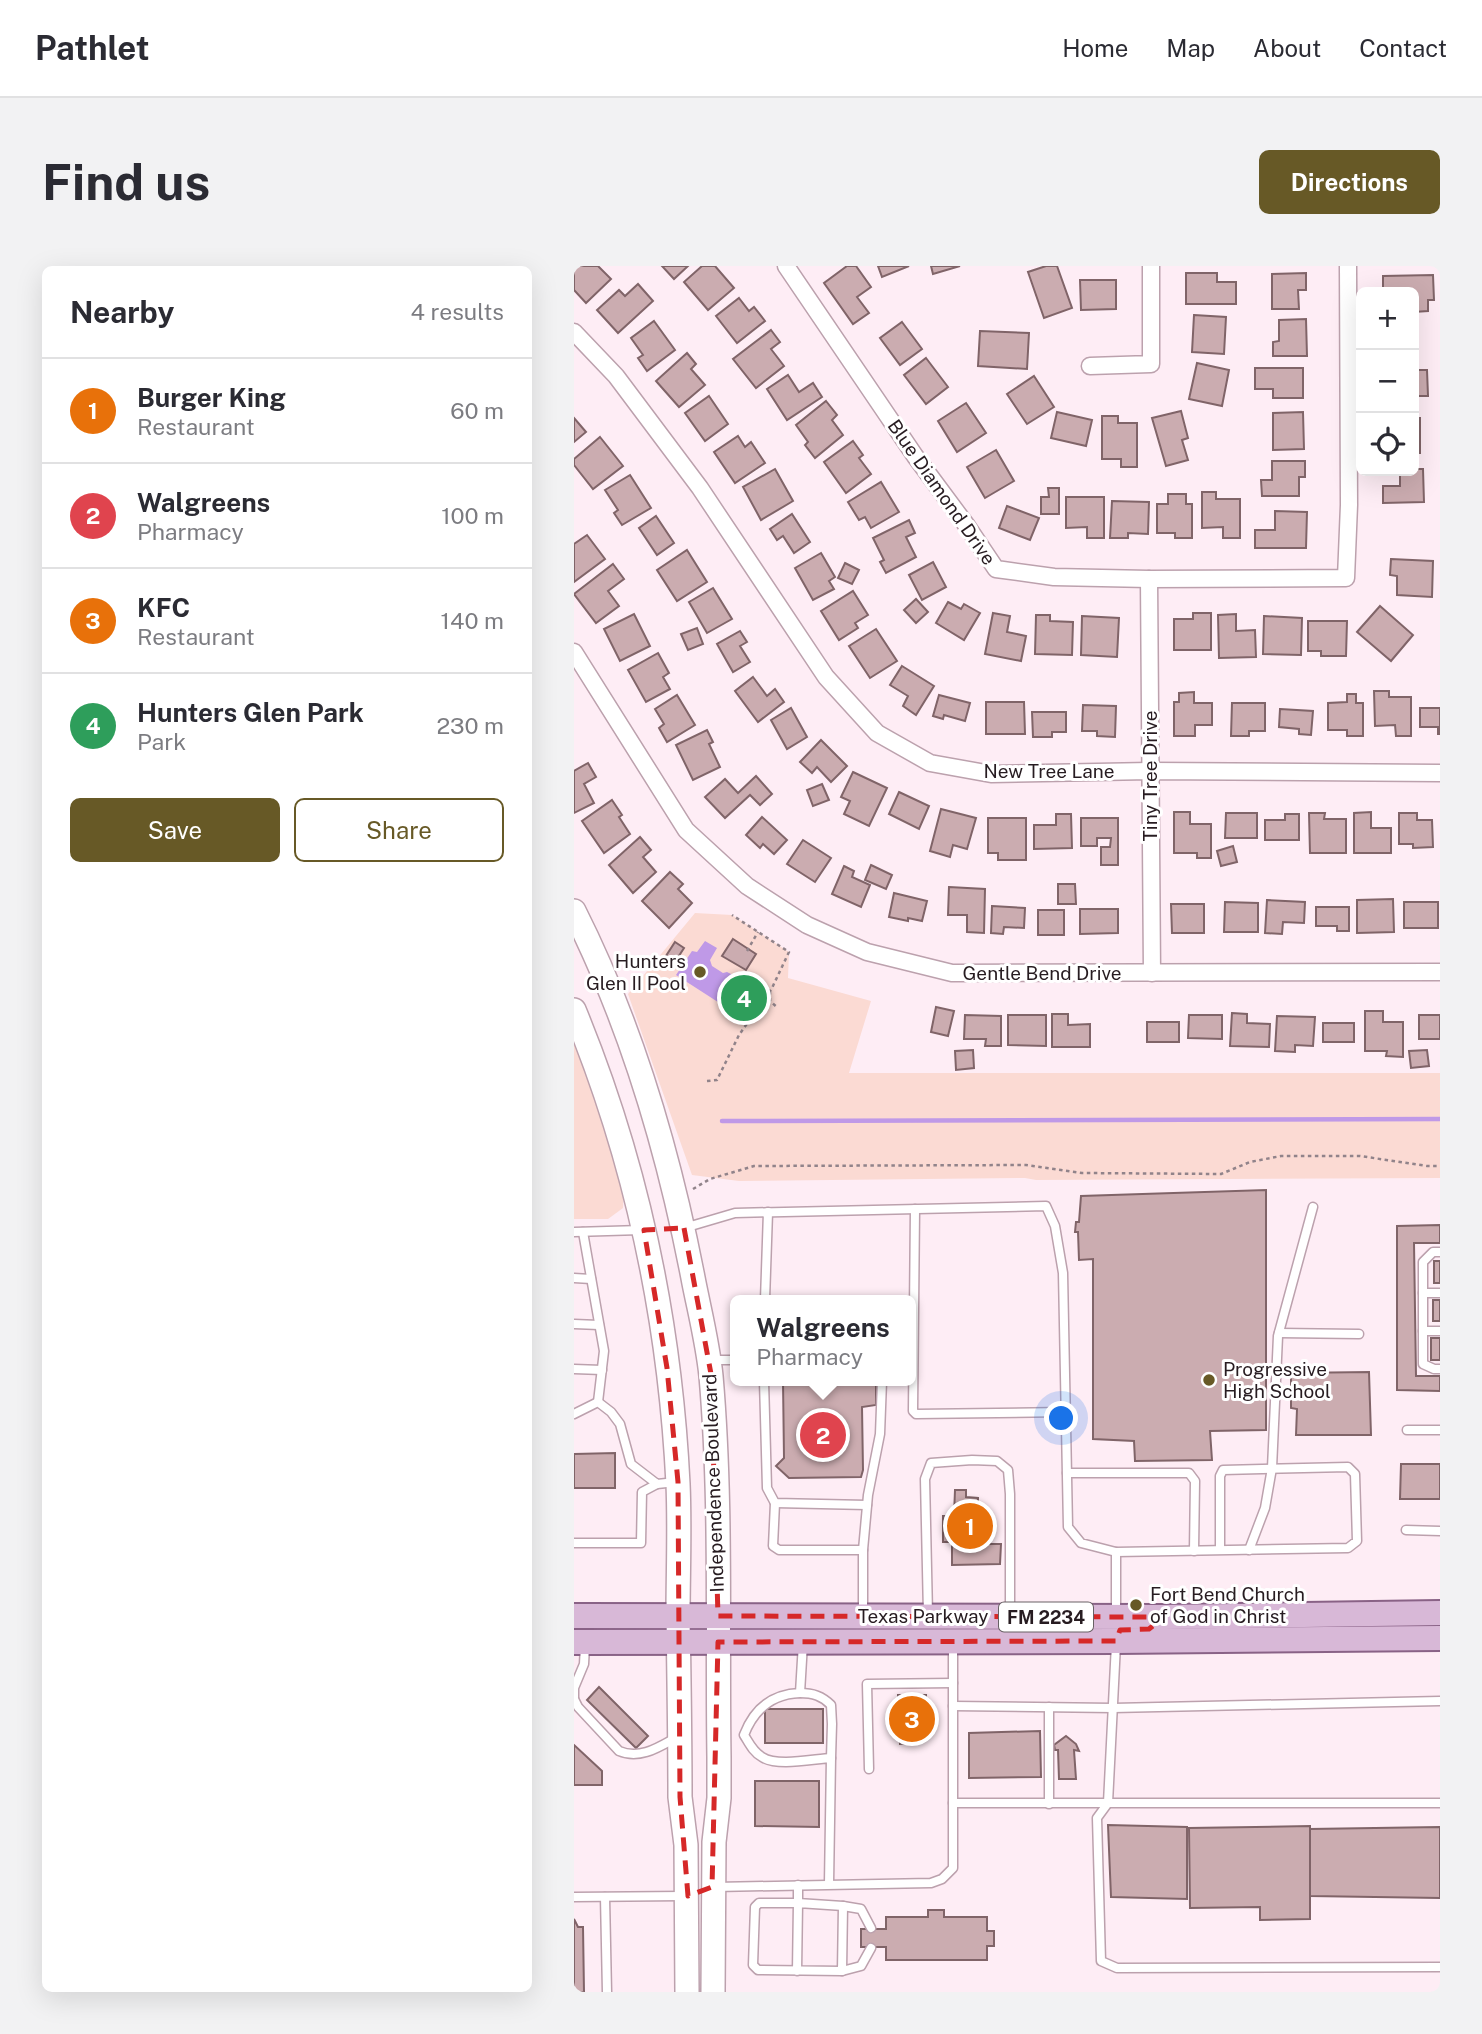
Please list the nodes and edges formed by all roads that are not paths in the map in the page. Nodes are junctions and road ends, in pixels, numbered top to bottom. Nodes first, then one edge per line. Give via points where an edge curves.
1 (786, 266) edge
2 (1152, 266) edge
3 (1348, 266) edge
4 (574, 332) edge
5 (1090, 366) dead end
6 (1149, 579) junction
7 (574, 652) edge
8 (1150, 771) junction
9 (1440, 773) edge
10 (574, 911) edge
11 (1440, 972) edge
12 (1152, 973) junction
13 (574, 1010) edge
14 (1313, 1207) dead end
15 (915, 1209) junction
16 (768, 1212) junction
17 (684, 1228) junction
18 (644, 1230) junction
19 (578, 1232) edge
20 (1440, 1252) edge
21 (574, 1278) edge
22 (591, 1279) junction
23 (1423, 1293) junction
24 (1440, 1293) edge
25 (765, 1295) edge
26 (914, 1295) edge
27 (574, 1324) edge
28 (599, 1325) junction
29 (1423, 1331) junction
30 (1440, 1331) edge
31 (1279, 1334) junction
32 (1359, 1334) dead end
33 (708, 1360) junction
34 (730, 1360) edge
35 (1440, 1369) edge
36 (574, 1370) edge
37 (602, 1370) junction
38 (764, 1386) edge
39 (883, 1386) edge
40 (913, 1386) edge
41 (598, 1402) junction
42 (1066, 1412) junction
43 (574, 1414) edge
44 (1407, 1430) dead end
45 (1440, 1430) edge
46 (1272, 1468) junction
47 (1067, 1473) junction
48 (667, 1483) junction
49 (775, 1503) junction
50 (867, 1505) junction
51 (1406, 1530) dead end
52 (1440, 1531) edge
53 (574, 1543) edge
54 (863, 1550) junction
55 (1194, 1550) junction
56 (1220, 1550) junction
57 (1250, 1550) junction
58 (1116, 1552) junction
59 (1440, 1613) edge
60 (574, 1616) edge
61 (718, 1616) junction
62 (863, 1616) junction
63 (928, 1616) junction
64 (1010, 1616) junction
65 (1115, 1617) junction
66 (1164, 1617) junction
67 (679, 1629) junction
68 (1440, 1638) edge
69 (803, 1641) junction
70 (580, 1642) edge
71 (718, 1642) junction
72 (953, 1642) junction
73 (1116, 1642) junction
74 (953, 1683) junction
75 (800, 1693) junction
76 (574, 1698) edge
77 (1440, 1701) edge
78 (953, 1706) junction
79 (1049, 1707) junction
80 (1113, 1708) junction
81 (719, 1734) junction
82 (744, 1735) junction
83 (680, 1736) junction
84 (831, 1758) junction
85 (869, 1769) dead end
86 (953, 1803) junction
87 (1108, 1803) junction
88 (1440, 1803) edge
89 (1049, 1804) junction
90 (829, 1884) junction
91 (798, 1885) junction
92 (712, 1887) junction
93 (688, 1896) junction
94 (605, 1897) junction
95 (574, 1898) edge
96 (798, 1903) junction
97 (843, 1906) junction
98 (871, 1928) dead end
99 (870, 1948) dead end
100 (1440, 1967) edge
101 (797, 1970) junction
102 (842, 1971) junction
103 (607, 1992) edge
104 (687, 1992) edge
105 (713, 1992) edge

1 - 6 street, Blue Diamond Drive via 996,569 1054,577
2 - 5 street via 1151,364
3 - 6 street, Blue Diamond Drive via 1346,578
4 - 8 street, New Tree Lane via 616,376 701,488 826,677 877,733 930,763 991,774
6 - 8 street, Tiny Tree Drive
7 - 12 street, Gentle Bend Drive via 686,830 747,886 807,925 867,952 952,973
8 - 9 street, New Tree Lane
8 - 12 street, Tiny Tree Drive
10 - 17 main road, Independence Boulevard via 632,1051 659,1130
11 - 12 street, Gentle Bend Drive
13 - 18 main road, Independence Boulevard via 597,1066
14 - 31 lane
15 - 16 lane
15 - 26 lane
15 - 42 lane via 1046,1206 1055,1226 1063,1273
16 - 17 lane via 735,1213
16 - 25 lane
17 - 18 main road
17 - 33 main road, Independence Boulevard
18 - 19 lane
18 - 48 main road, Independence Boulevard via 667,1368
19 - 22 lane
20 - 23 lane via 1433,1252 1423,1262
21 - 22 lane
22 - 28 lane
23 - 24 lane
23 - 29 lane
27 - 28 lane
28 - 37 lane
29 - 30 lane
29 - 35 lane via 1423,1364
31 - 32 lane
31 - 46 lane
33 - 34 lane
33 - 61 main road, Independence Boulevard via 718,1493
36 - 37 lane
37 - 41 lane
38 - 49 lane via 767,1488
39 - 50 lane via 880,1434
40 - 42 lane via 916,1414
41 - 43 lane
41 - 48 lane via 620,1424 631,1464
42 - 47 lane
44 - 45 lane
46 - 56 lane via 1223,1470
46 - 57 lane
46 - 57 lane via 1348,1466 1355,1474 1357,1541 1348,1548
47 - 55 lane via 1189,1473 1195,1481
47 - 58 lane via 1068,1527 1082,1543
48 - 53 lane via 642,1492 642,1543
48 - 67 main road, Independence Boulevard
49 - 50 lane
49 - 54 lane via 773,1546 779,1550
50 - 54 lane
51 - 52 lane
54 - 62 lane
55 - 56 lane
55 - 58 lane
56 - 57 lane
58 - 65 lane
59 - 66 main road, Texas Parkway / FM 2234
60 - 67 main road, Texas Parkway / FM 2234
61 - 62 main road, Texas Parkway / FM 2234
61 - 67 main road, Texas Parkway / FM 2234
61 - 71 main road, Independence Boulevard
62 - 63 main road, Texas Parkway / FM 2234
63 - 64 main road, Texas Parkway / FM 2234
63 - 64 lane via 925,1479 931,1463 972,1460 997,1461 1007,1470
64 - 65 main road, Texas Parkway / FM 2234
65 - 66 main road, Texas Parkway / FM 2234
66 - 73 main road via 1149,1629 1125,1629
67 - 70 main road, Texas Parkway / FM 2234
67 - 71 main road, Texas Parkway / FM 2234
67 - 83 main road, Independence Boulevard
68 - 73 main road, Texas Parkway / FM 2234
69 - 71 main road, Texas Parkway / FM 2234
69 - 72 main road, Texas Parkway / FM 2234
69 - 75 lane
70 - 76 lane via 584,1664
71 - 81 main road, Independence Boulevard
72 - 73 main road, Texas Parkway / FM 2234
72 - 74 lane
73 - 80 lane
74 - 78 lane
74 - 85 lane via 867,1684
75 - 82 lane via 766,1702
75 - 84 lane via 820,1696 831,1705
76 - 83 lane via 627,1755 641,1754
77 - 80 lane
78 - 79 lane
78 - 86 lane
79 - 80 lane
79 - 89 lane
80 - 87 lane
81 - 82 lane
81 - 92 main road, Independence Boulevard
82 - 84 lane via 752,1749 774,1762
83 - 93 main road, Independence Boulevard
84 - 90 lane
86 - 89 lane
86 - 90 lane via 953,1868 942,1879
87 - 88 lane
87 - 89 lane
87 - 100 lane via 1097,1818 1101,1961 1117,1968
90 - 91 lane
91 - 92 lane
91 - 96 lane
92 - 93 main road
92 - 105 main road, Independence Boulevard
93 - 94 lane
93 - 104 main road, Independence Boulevard
94 - 95 lane
94 - 103 lane
96 - 97 lane
96 - 101 lane
96 - 101 lane via 760,1903 755,1907 754,1953 758,1970
97 - 98 lane via 861,1909
97 - 102 lane
99 - 102 lane via 861,1966
101 - 102 lane

